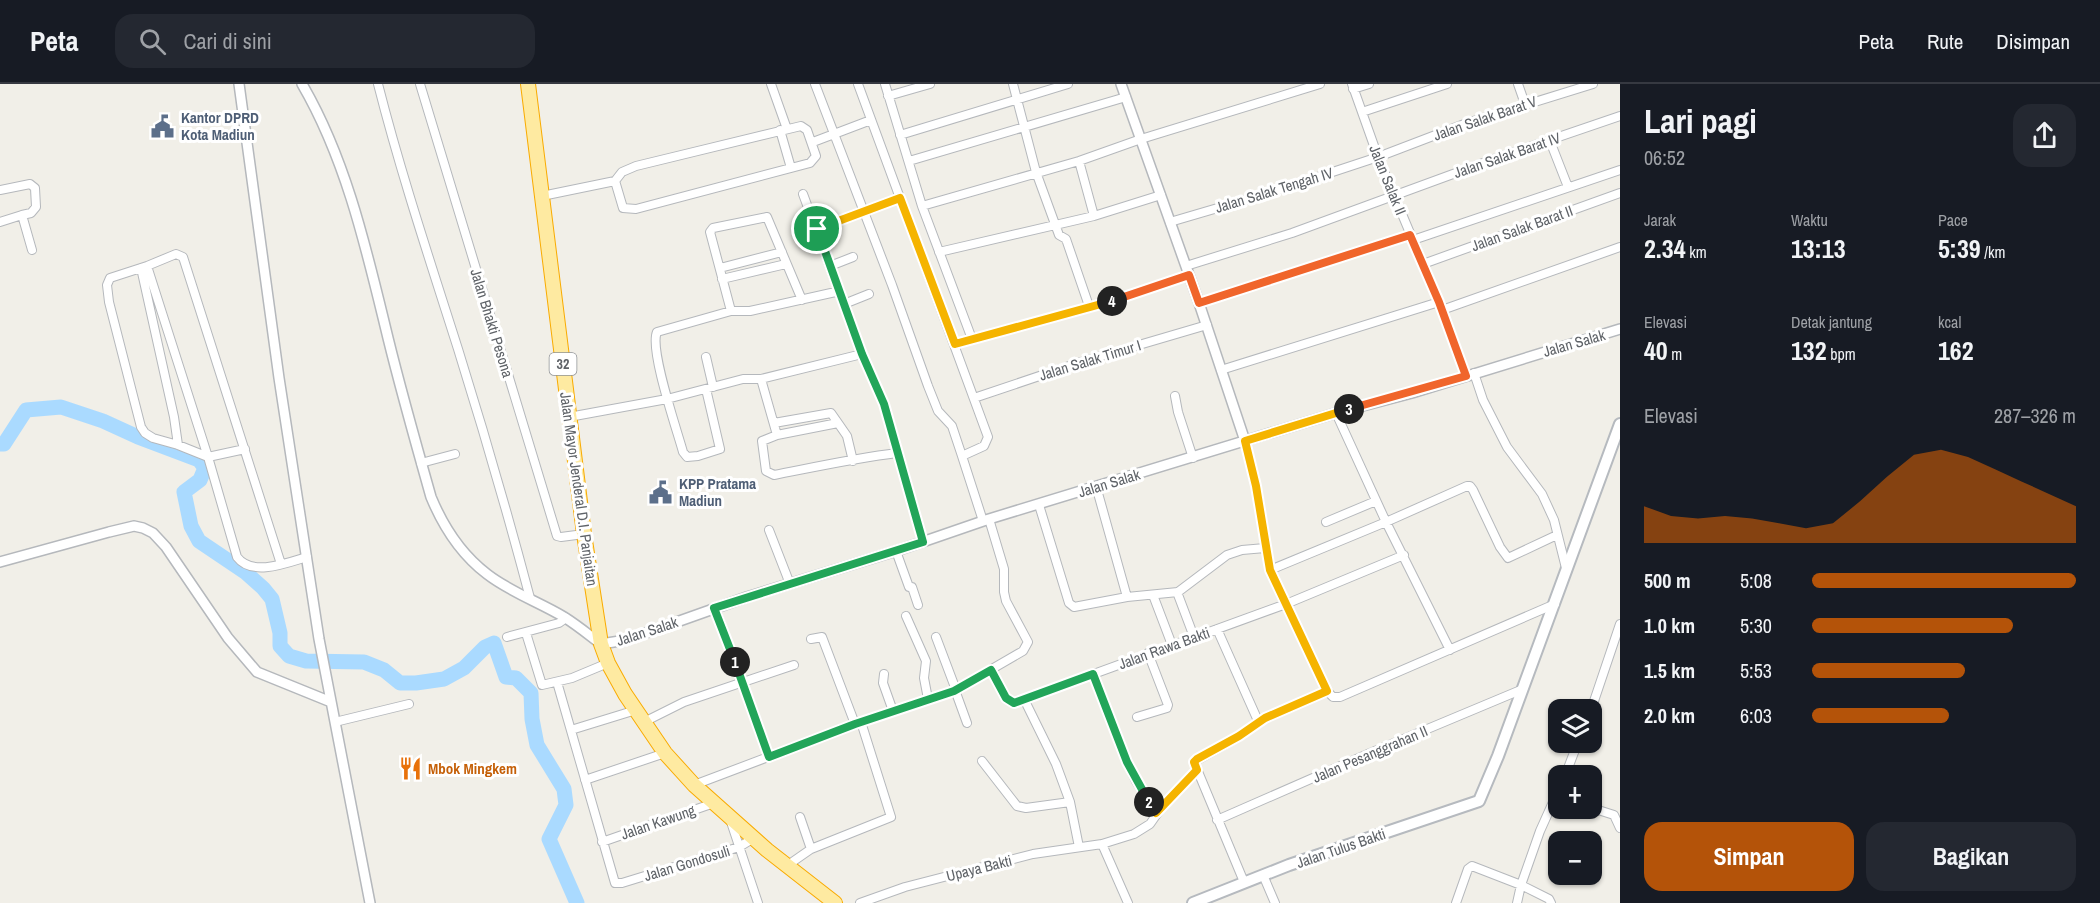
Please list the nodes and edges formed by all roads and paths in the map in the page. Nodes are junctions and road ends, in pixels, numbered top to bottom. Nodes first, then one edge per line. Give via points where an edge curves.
1 (239, 84) edge
2 (302, 84) edge
3 (378, 84) edge
4 (420, 84) edge
5 (528, 84) edge
6 (771, 84) edge
7 (815, 84) edge
8 (858, 84) edge
9 (885, 84) edge
10 (930, 84) edge
11 (1013, 84) edge
12 (1068, 84) edge
13 (1121, 84) edge
14 (1320, 84) edge
15 (1369, 84) edge
16 (1447, 84) edge
17 (1518, 84) edge
18 (1593, 84) edge
19 (1353, 86) edge
20 (888, 96) junction
21 (1126, 97) junction
22 (1018, 100) junction
23 (1525, 104) junction
24 (1362, 112) junction
25 (1620, 116) edge
26 (871, 120) junction
27 (1025, 128) junction
28 (784, 129) junction
29 (834, 134) junction
30 (900, 135) junction
31 (1141, 139) junction
32 (1550, 141) junction
33 (813, 142) junction
34 (1378, 157) junction
35 (909, 161) junction
36 (1079, 161) junction
37 (791, 168) junction
38 (1620, 170) edge
39 (1036, 172) junction
40 (615, 181) junction
41 (1568, 187) junction
42 (0, 190) edge
43 (1620, 193) edge
44 (803, 194) dead end
45 (1161, 195) junction
46 (542, 196) junction
47 (1394, 196) junction
48 (900, 198) junction
49 (922, 206) junction
50 (862, 212) junction
51 (22, 215) junction
52 (1094, 216) junction
53 (0, 222) edge
54 (1170, 222) junction
55 (1055, 226) junction
56 (817, 229) junction
57 (1412, 237) junction
58 (1620, 247) edge
59 (32, 250) dead end
60 (782, 252) junction
61 (939, 252) junction
62 (853, 257) dead end
63 (786, 264) junction
64 (1423, 264) junction
65 (830, 266) junction
66 (144, 267) junction
67 (720, 268) junction
68 (1187, 271) junction
69 (722, 279) junction
70 (840, 291) junction
71 (869, 294) dead end
72 (802, 300) junction
73 (1439, 302) junction
74 (1199, 303) junction
75 (844, 304) junction
76 (1089, 306) junction
77 (1442, 310) junction
78 (731, 311) junction
79 (1207, 325) junction
80 (1620, 329) edge
81 (972, 339) junction
82 (955, 344) junction
83 (862, 354) junction
84 (706, 357) dead end
85 (1221, 370) junction
86 (1470, 374) junction
87 (761, 379) junction
88 (710, 388) junction
89 (1175, 396) dead end
90 (974, 398) junction
91 (667, 399) junction
92 (1336, 413) junction
93 (569, 417) junction
94 (774, 423) junction
95 (838, 423) junction
96 (1620, 424) edge
97 (777, 435) junction
98 (1245, 441) junction
99 (178, 445) junction
100 (245, 449) junction
101 (897, 453) junction
102 (455, 454) dead end
103 (962, 456) junction
104 (208, 457) junction
105 (1193, 458) junction
106 (853, 461) junction
107 (422, 463) junction
108 (1096, 486) junction
109 (1376, 501) junction
110 (1039, 505) junction
111 (986, 520) junction
112 (1326, 522) dead end
113 (1386, 522) junction
114 (769, 530) dead end
115 (584, 534) junction
116 (1557, 535) junction
117 (923, 542) junction
118 (1265, 548) junction
119 (896, 551) junction
120 (1404, 555) junction
121 (307, 557) junction
122 (0, 562) edge
123 (281, 564) junction
124 (1270, 570) junction
125 (1567, 570) junction
126 (790, 584) junction
127 (1177, 592) junction
128 (1153, 595) junction
129 (1127, 597) junction
130 (530, 598) junction
131 (1286, 604) junction
132 (1555, 604) junction
133 (918, 605) dead end
134 (714, 608) junction
135 (906, 616) dead end
136 (566, 618) junction
137 (1620, 624) edge
138 (1217, 629) junction
139 (526, 633) junction
140 (936, 637) dead end
141 (1194, 637) junction
142 (507, 638) dead end
143 (812, 639) dead end
144 (601, 644) junction
145 (1172, 645) junction
146 (1450, 650) junction
147 (1149, 653) junction
148 (608, 663) junction
149 (794, 665) dead end
150 (991, 670) junction
151 (884, 674) dead end
152 (1093, 674) junction
153 (557, 682) junction
154 (742, 682) junction
155 (1523, 689) junction
156 (955, 690) junction
157 (1327, 691) junction
158 (928, 699) junction
159 (1024, 699) junction
160 (1595, 699) edge
161 (331, 702) junction
162 (409, 704) dead end
163 (893, 711) junction
164 (640, 716) junction
165 (1137, 717) dead end
166 (335, 722) junction
167 (858, 723) junction
168 (967, 723) dead end
169 (1259, 723) junction
170 (571, 730) junction
171 (665, 753) junction
172 (769, 757) junction
173 (982, 760) dead end
174 (1197, 770) junction
175 (585, 780) junction
176 (694, 785) junction
177 (714, 802) junction
178 (1070, 802) junction
179 (1602, 811) edge
180 (1156, 813) junction
181 (1548, 815) edge
182 (730, 818) junction
183 (800, 818) dead end
184 (1217, 820) junction
185 (1620, 828) edge
186 (754, 838) junction
187 (602, 842) junction
188 (1102, 844) junction
189 (739, 847) junction
190 (1079, 847) junction
191 (811, 849) junction
192 (788, 865) junction
193 (1263, 875) junction
194 (1244, 882) junction
195 (1521, 885) junction
196 (370, 903) edge
197 (758, 903) edge
198 (834, 903) edge
199 (860, 903) edge
200 (1128, 903) edge
201 (1193, 903) edge
202 (1275, 903) edge
203 (1456, 903) edge
204 (1517, 903) edge
205 (1551, 903) edge

1 - 121 street
2 - 107 street via 326,132 351,202
3 - 130 street
4 - 115 street, Jalan Bhakti Pesona via 557,536
5 - 46 highway, Jalan Mayor Jenderal D.I. Panjaitan / 32
6 - 28 street
7 - 29 street
8 - 26 street
9 - 20 street
10 - 20 street
11 - 22 street
12 - 22 street
13 - 21 street
14 - 31 street
15 - 19 street
16 - 24 street
17 - 23 street
18 - 23 street, Jalan Salak Barat V
19 - 24 street, Jalan Salak II
20 - 30 street
21 - 27 street
21 - 31 street
22 - 27 street
22 - 30 street
23 - 34 street, Jalan Salak Barat V
24 - 34 street, Jalan Salak II
25 - 32 street, Jalan Salak Barat IV
26 - 29 street
26 - 48 street
27 - 35 street
27 - 39 street
28 - 33 street via 801,126
28 - 37 street
28 - 40 street via 636,166 622,172
29 - 33 street
29 - 50 street
30 - 35 street
31 - 36 street
31 - 45 street
32 - 41 street
32 - 47 street, Jalan Salak Barat IV
33 - 37 street via 814,160
34 - 47 street, Jalan Salak II
34 - 54 street, Jalan Salak Tengah IV
35 - 49 street
36 - 39 street
36 - 52 street
37 - 40 street via 636,209 623,208
38 - 41 street
39 - 49 street
39 - 55 street
40 - 46 street
41 - 57 street
42 - 51 street via 34,185 36,207
43 - 64 street, Jalan Salak Barat II
44 - 56 street
45 - 52 street
45 - 54 street
46 - 93 highway, Jalan Mayor Jenderal D.I. Panjaitan / 32
47 - 57 street, Jalan Salak II
47 - 68 street, Jalan Salak Barat IV
48 - 50 street
48 - 82 street
49 - 61 street
50 - 56 street
50 - 103 street via 938,411 950,423
51 - 53 street
51 - 59 street
52 - 55 street
54 - 68 street
55 - 61 street
55 - 76 street via 1066,239
56 - 65 street
57 - 64 street, Jalan Salak II
57 - 74 street
58 - 77 street
60 - 63 street
60 - 67 street
60 - 67 street via 767,217 713,228 710,237
61 - 81 street
62 - 65 street
63 - 69 street
63 - 72 street
64 - 73 street, Jalan Salak II
65 - 70 street
66 - 99 street
66 - 99 street via 110,278 109,302 141,427 153,438
66 - 100 street via 176,254 183,257
66 - 104 street
67 - 69 street
68 - 74 street
68 - 76 street, Jalan Salak Barat IV via 1113,301
69 - 78 street
70 - 72 street
70 - 75 street
71 - 75 street
72 - 78 street
73 - 77 street, Jalan Salak II
73 - 85 street
74 - 79 street
75 - 83 street
76 - 81 street, Jalan Salak Barat IV
77 - 86 street, Jalan Salak II
78 - 91 street via 656,333
79 - 85 street
79 - 90 street, Jalan Salak Timur I
80 - 86 street, Jalan Salak
81 - 82 street, Jalan Salak Barat IV
82 - 90 street
83 - 87 street
83 - 101 street via 884,404
84 - 88 street
85 - 98 street
86 - 92 street, Jalan Salak
86 - 116 street, Jalan Salak II via 1507,447 1542,494
87 - 88 street via 748,378
87 - 94 street
88 - 91 street
88 - 91 street via 721,446 698,456 685,455
89 - 105 street
90 - 103 street via 988,440 984,447
91 - 93 street
92 - 98 street, Jalan Salak
92 - 109 street
93 - 115 highway, Jalan Mayor Jenderal D.I. Panjaitan / 32
94 - 95 street via 831,412
94 - 97 street
95 - 97 street
95 - 106 street via 846,432
96 - 125 main road
97 - 106 street via 762,441 766,471 774,476
98 - 105 street, Jalan Salak
98 - 118 street
99 - 104 street
100 - 104 street
100 - 123 street
101 - 106 street
101 - 117 street
102 - 107 street
103 - 111 street
104 - 123 street via 237,557 247,566
105 - 108 street, Jalan Salak
107 - 130 street via 431,497 451,536 486,574
108 - 110 street, Jalan Salak
108 - 129 street
109 - 112 street
109 - 113 street
110 - 111 street, Jalan Salak
110 - 129 street via 1070,605 1081,607
111 - 117 street, Jalan Salak
111 - 150 street via 1004,569 1006,601 1028,642 1023,651
113 - 116 street via 1470,486 1505,556 1509,558
113 - 120 street
113 - 124 street
114 - 126 street
115 - 144 highway, Jalan Mayor Jenderal D.I. Panjaitan / 32
116 - 125 street, Jalan Salak II
117 - 119 street, Jalan Salak
118 - 124 street
118 - 127 street via 1227,555
119 - 126 street, Jalan Salak
119 - 133 street
120 - 131 street, Jalan Rawa Bakti
120 - 146 street
121 - 123 street
121 - 161 street
122 - 161 street via 117,530 143,528 166,547 228,638 257,672
124 - 131 street
125 - 132 main road
126 - 134 street, Jalan Salak
127 - 128 street
127 - 141 street
128 - 129 street
128 - 145 street
130 - 136 street
131 - 138 street, Jalan Rawa Bakti
131 - 157 street
132 - 146 street
132 - 155 main road
134 - 144 street, Jalan Salak via 626,640
134 - 154 street
135 - 158 street via 926,661
136 - 139 street
136 - 144 street
137 - 160 street
138 - 141 street, Jalan Rawa Bakti
138 - 169 street
139 - 142 street
139 - 153 street via 540,684
140 - 156 street
141 - 145 street, Jalan Rawa Bakti
143 - 167 street via 822,637
144 - 148 highway, 32
145 - 147 street, Jalan Rawa Bakti
146 - 157 street via 1340,697
147 - 152 street, Jalan Rawa Bakti
147 - 165 street via 1168,705
148 - 153 street
148 - 164 highway, 32
149 - 154 street
150 - 156 street
150 - 159 street via 1010,702
151 - 163 street via 882,683
152 - 159 street, Jalan Rawa Bakti
152 - 180 street via 1127,762
153 - 170 street
154 - 164 street
154 - 172 street
155 - 184 street, Jalan Pesanggrahan II
155 - 193 main road, Jalan Tulus Bakti via 1485,790 1475,804
156 - 158 street
156 - 168 street
157 - 169 street
158 - 163 street
159 - 178 street
161 - 166 street
162 - 166 street
163 - 167 street
164 - 170 street
164 - 171 highway, 32
166 - 196 street
167 - 172 street
167 - 191 street via 891,817
169 - 174 street via 1197,759
170 - 175 street
171 - 175 street
171 - 176 highway, 32
172 - 176 street
173 - 178 street via 1017,806
174 - 180 street, Upaya Bakti
174 - 184 street
175 - 187 street
176 - 177 highway, 32
177 - 182 highway, 32
177 - 187 street, Jalan Kawung
178 - 190 street
179 - 185 street via 1612,814
180 - 188 street, Upaya Bakti via 1148,826
181 - 195 street
182 - 186 highway, 32
182 - 189 street
183 - 191 street
184 - 194 street
186 - 189 street, Jalan Gondosuli
186 - 192 highway, 32
187 - 189 street, Jalan Gondosuli via 618,884
188 - 190 street, Upaya Bakti
188 - 200 street
189 - 197 street
190 - 199 street, Upaya Bakti via 1022,857 905,887
191 - 192 street
192 - 198 highway, 32
193 - 194 main road, Jalan Tulus Bakti
193 - 202 street
194 - 201 main road, Jalan Tulus Bakti
195 - 203 street via 1472,866
195 - 204 street
195 - 205 street

